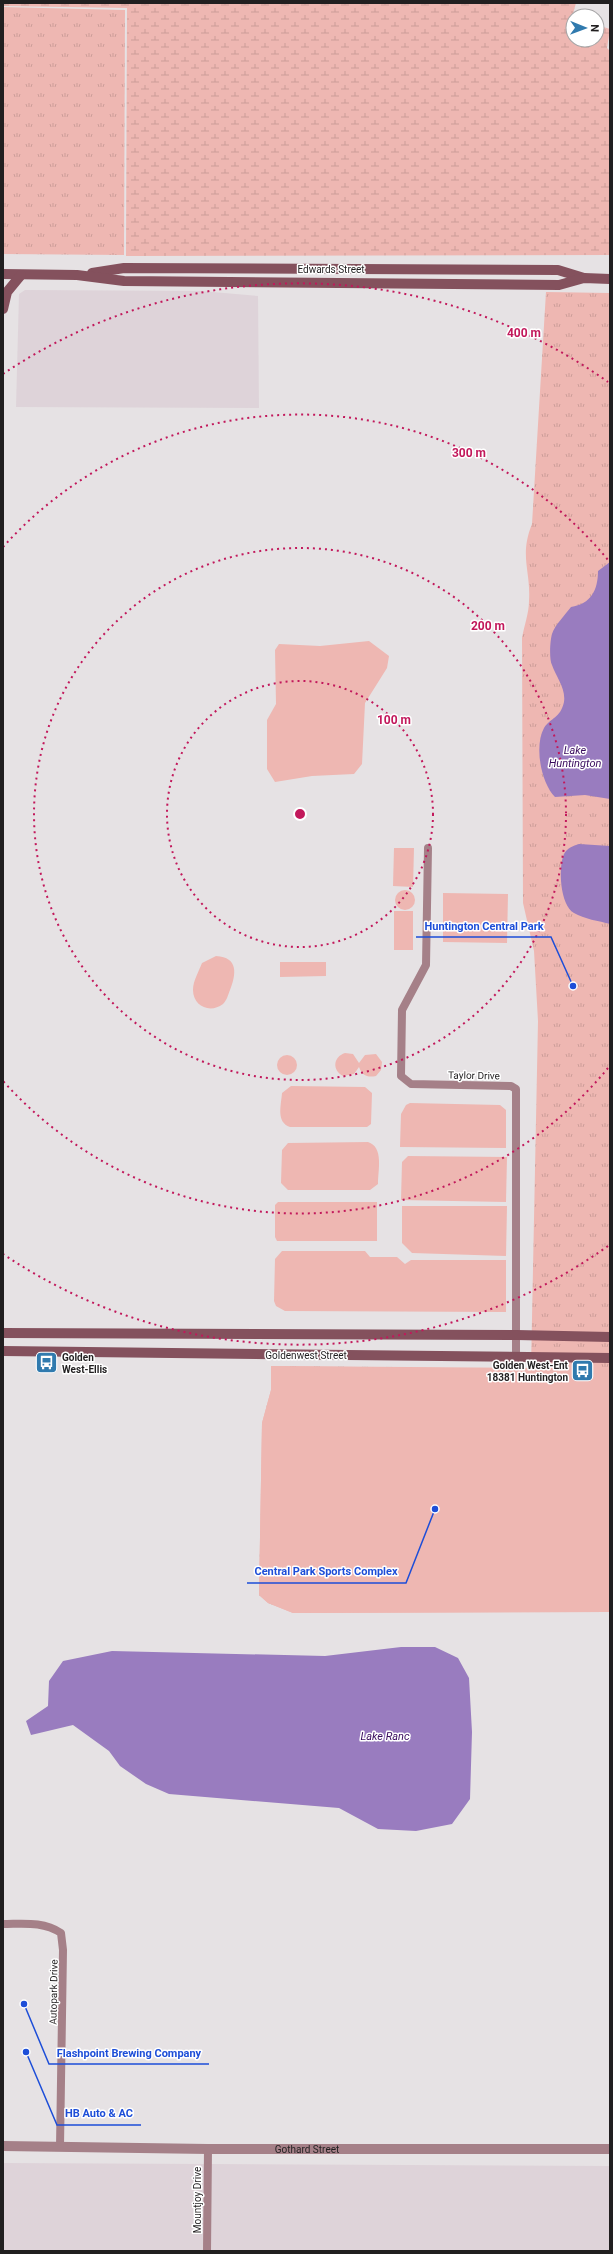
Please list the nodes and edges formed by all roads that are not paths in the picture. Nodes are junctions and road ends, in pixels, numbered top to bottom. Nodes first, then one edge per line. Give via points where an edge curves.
1 (3, 274) edge
2 (20, 274) junction
3 (77, 275) junction
4 (584, 278) junction
5 (610, 279) edge
6 (3, 309) edge
7 (428, 848) dead end
8 (3, 1332) edge
9 (517, 1335) junction
10 (610, 1337) edge
11 (3, 1351) edge
12 (516, 1356) junction
13 (610, 1358) edge
14 (3, 1924) edge
15 (3, 2146) edge
16 (60, 2147) junction
17 (610, 2149) edge
18 (208, 2150) junction
19 (207, 2251) edge

1 - 2 main road, Edwards Street
2 - 3 main road, Edwards Street
2 - 6 main road via 7,292
3 - 4 main road, Edwards Street via 124,281 551,284
3 - 4 main road, Edwards Street via 124,268 558,270
4 - 5 main road, Edwards Street
7 - 9 street, Taylor Drive via 426,965 402,1010 401,1076 411,1084 511,1086 516,1089
8 - 9 main road, Goldenwest Street
9 - 10 main road, Goldenwest Street
9 - 12 street, Taylor Drive
11 - 12 main road, Goldenwest Street
12 - 13 main road, Goldenwest Street
14 - 16 street, Autopark Drive via 41,1924 60,1933 63,1950
15 - 16 street, Gothard Street
16 - 18 street, Gothard Street
17 - 18 street, Gothard Street
18 - 19 street, Mountjoy Drive

